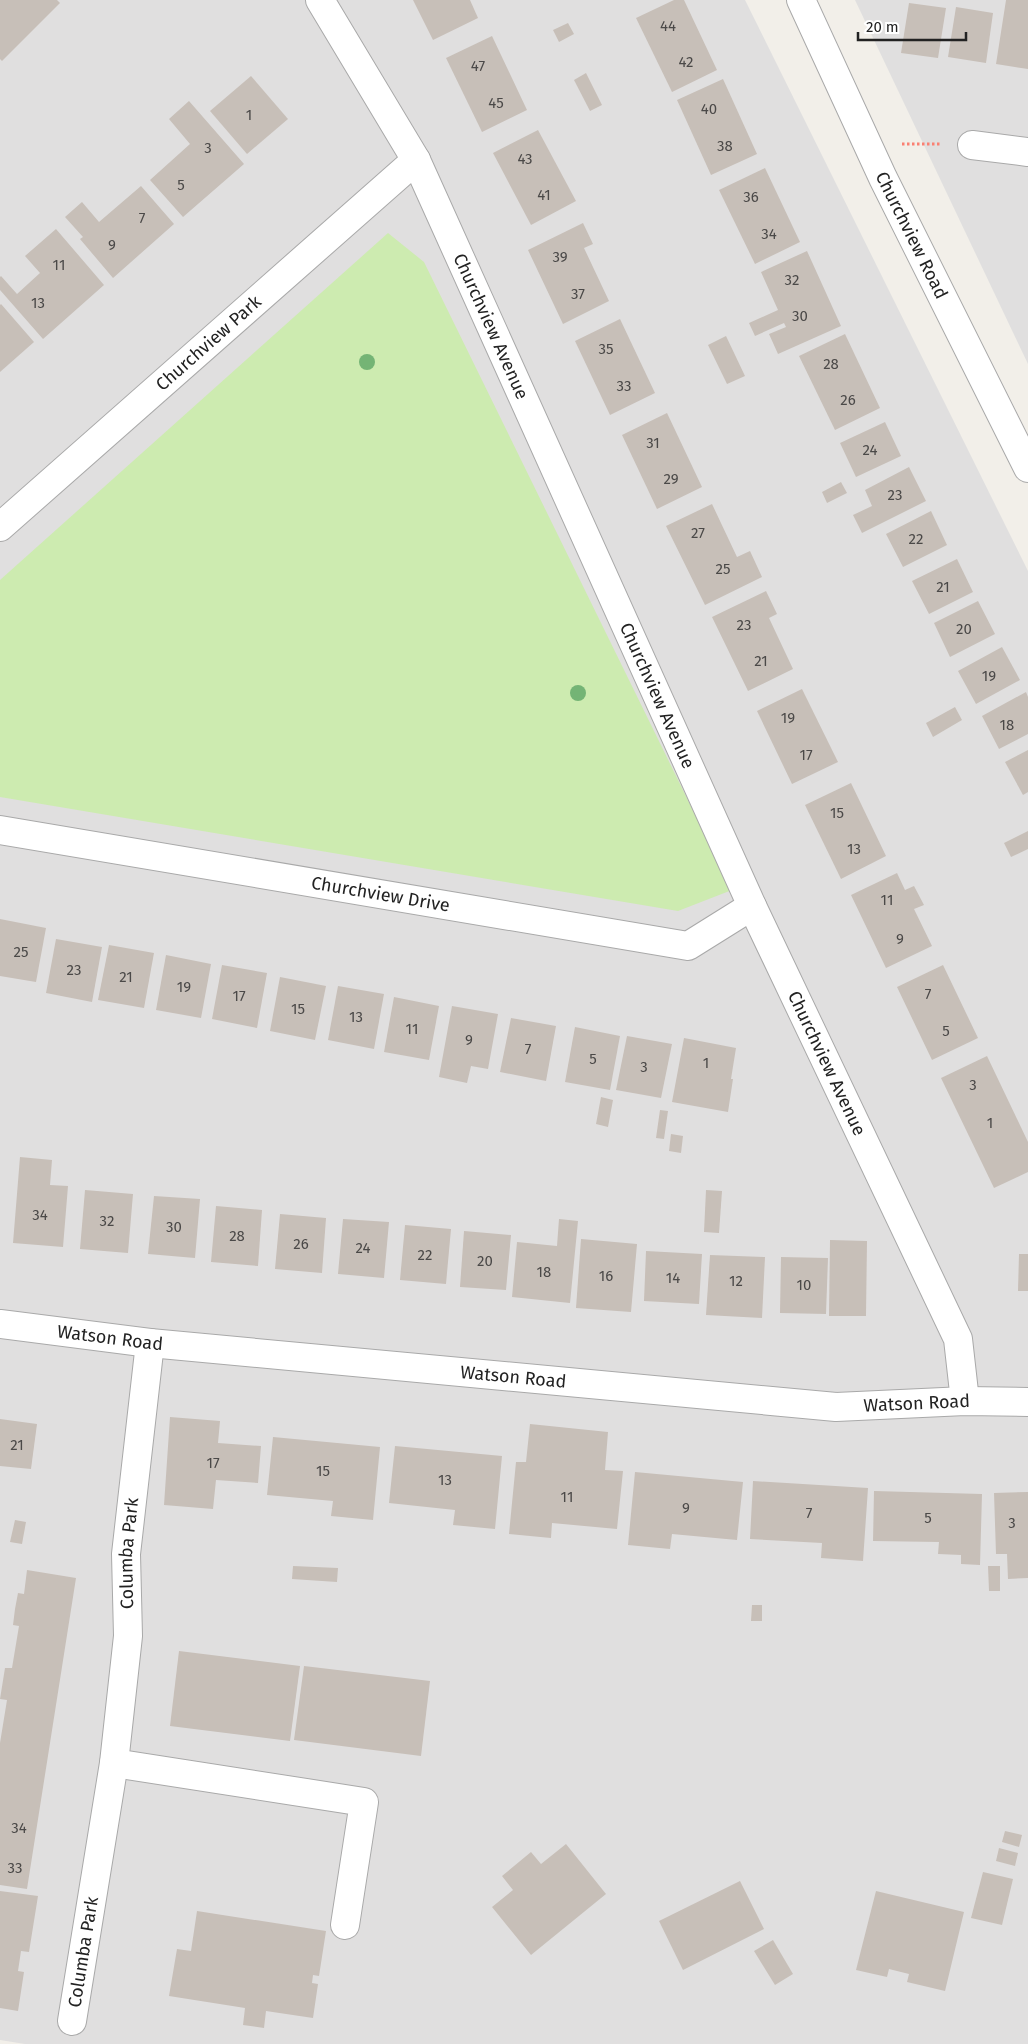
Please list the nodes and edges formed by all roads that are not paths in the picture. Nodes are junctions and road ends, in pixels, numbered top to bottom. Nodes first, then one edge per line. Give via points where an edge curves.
1 (320, 0) edge
2 (801, 0) edge
3 (972, 144) road end
4 (1028, 152) edge
5 (416, 160) junction
6 (1028, 468) edge
7 (0, 527) edge
8 (0, 830) edge
9 (752, 906) junction
10 (0, 1324) edge
11 (150, 1343) junction
12 (965, 1401) junction
13 (1028, 1402) edge
14 (114, 1763) junction
15 (345, 1925) dead end
16 (72, 2021) dead end

1 - 5 street, Churchview Avenue
2 - 6 street, Churchview Road via 867,144
3 - 4 street
5 - 7 street, Churchview Park
5 - 9 street, Churchview Avenue
8 - 9 street, Churchview Drive via 688,946
9 - 12 street, Churchview Avenue via 958,1339
10 - 11 street, Watson Road
11 - 12 street, Watson Road via 836,1406
11 - 14 street, Columba Park via 126,1554 128,1636
12 - 13 street, Watson Road
14 - 15 street via 364,1802
14 - 16 street, Columba Park

